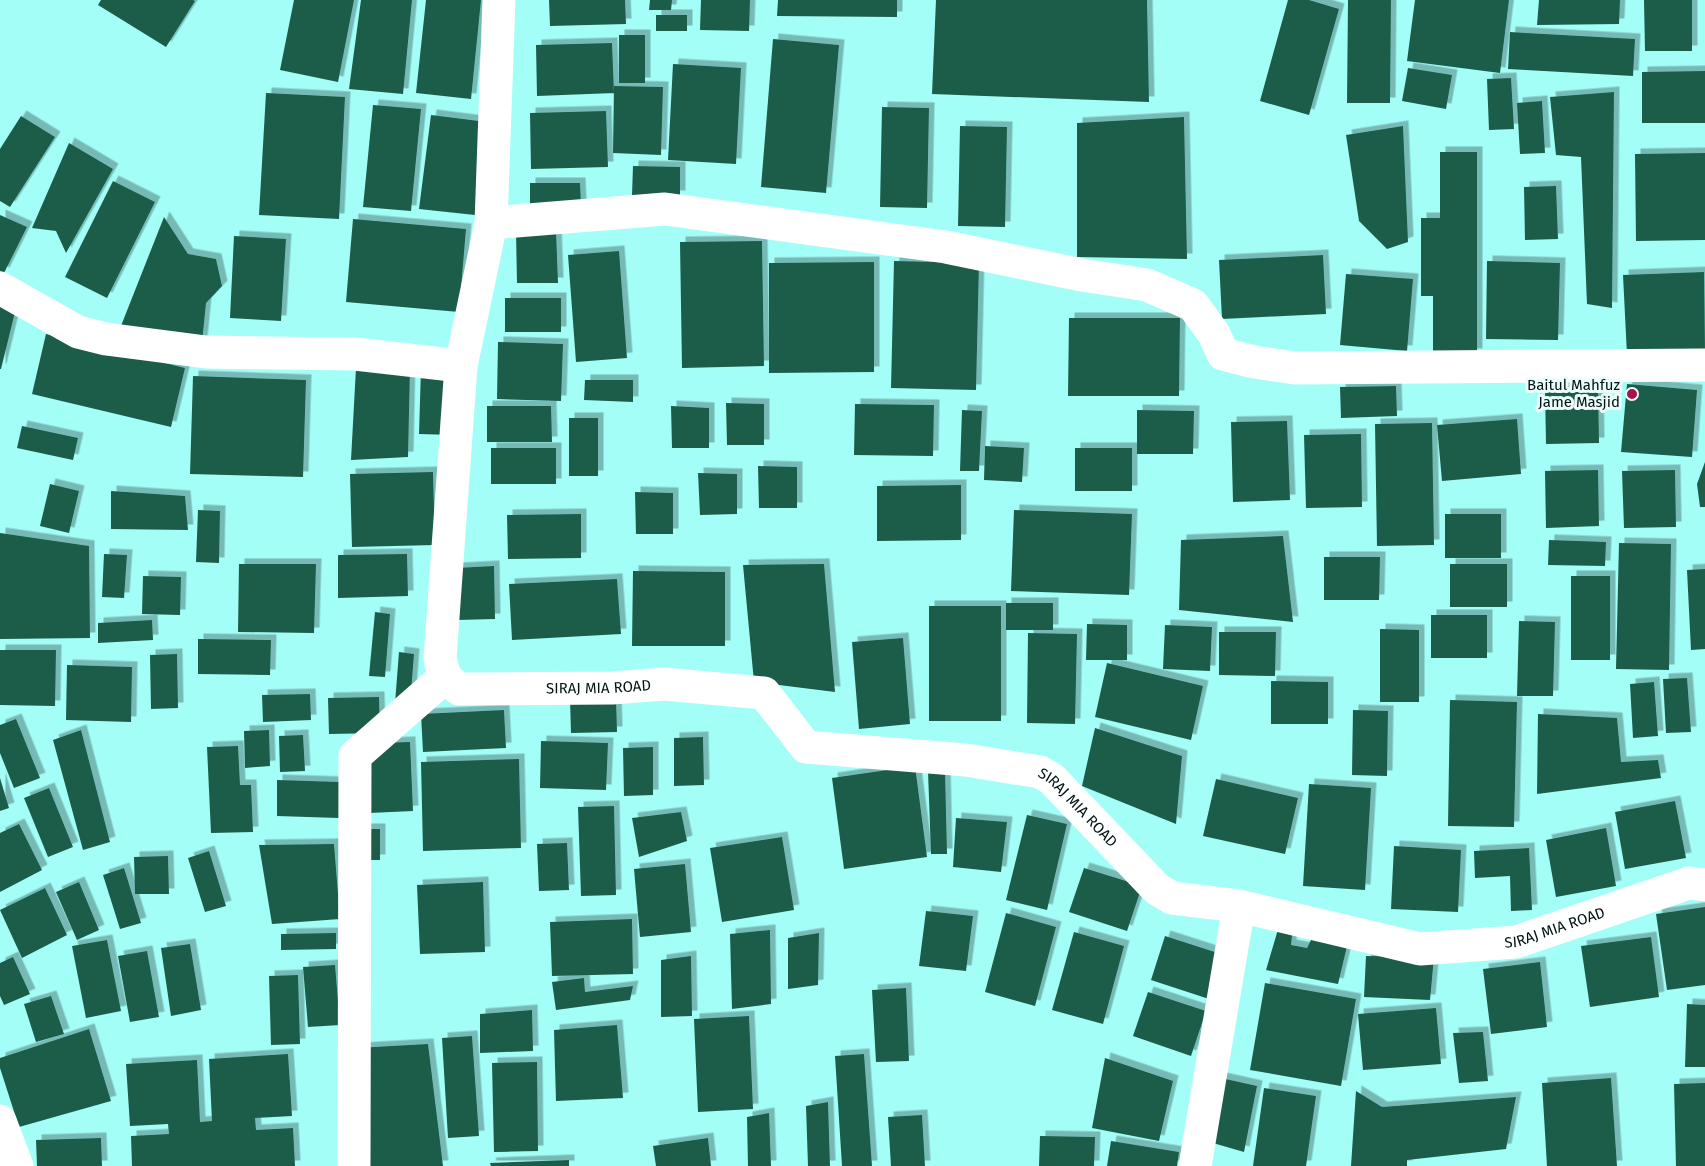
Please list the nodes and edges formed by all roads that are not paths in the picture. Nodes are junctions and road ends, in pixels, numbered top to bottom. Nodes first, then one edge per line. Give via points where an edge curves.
1 (499, 0) edge
2 (491, 222) junction
3 (0, 288) edge
4 (1705, 365) edge
5 (461, 366) junction
6 (445, 677) junction
7 (1705, 885) edge
8 (1239, 906) junction
9 (0, 1121) edge
10 (17, 1166) edge
11 (354, 1166) edge
12 (1195, 1166) edge

1 - 2 street
2 - 4 street via 665,208 946,246 1147,285 1192,305 1214,334 1223,354 1295,368
2 - 5 street
3 - 5 street via 78,332 106,339 206,352 355,354
5 - 6 street via 440,659
6 - 8 street, SIRAJ MIA ROAD via 459,689 664,684 764,693 806,747 966,760 1040,772 1052,779 1157,889 1172,898
6 - 11 street via 355,756
7 - 8 street, SIRAJ MIA ROAD via 1689,883 1516,942 1420,949
8 - 12 street
9 - 10 street

